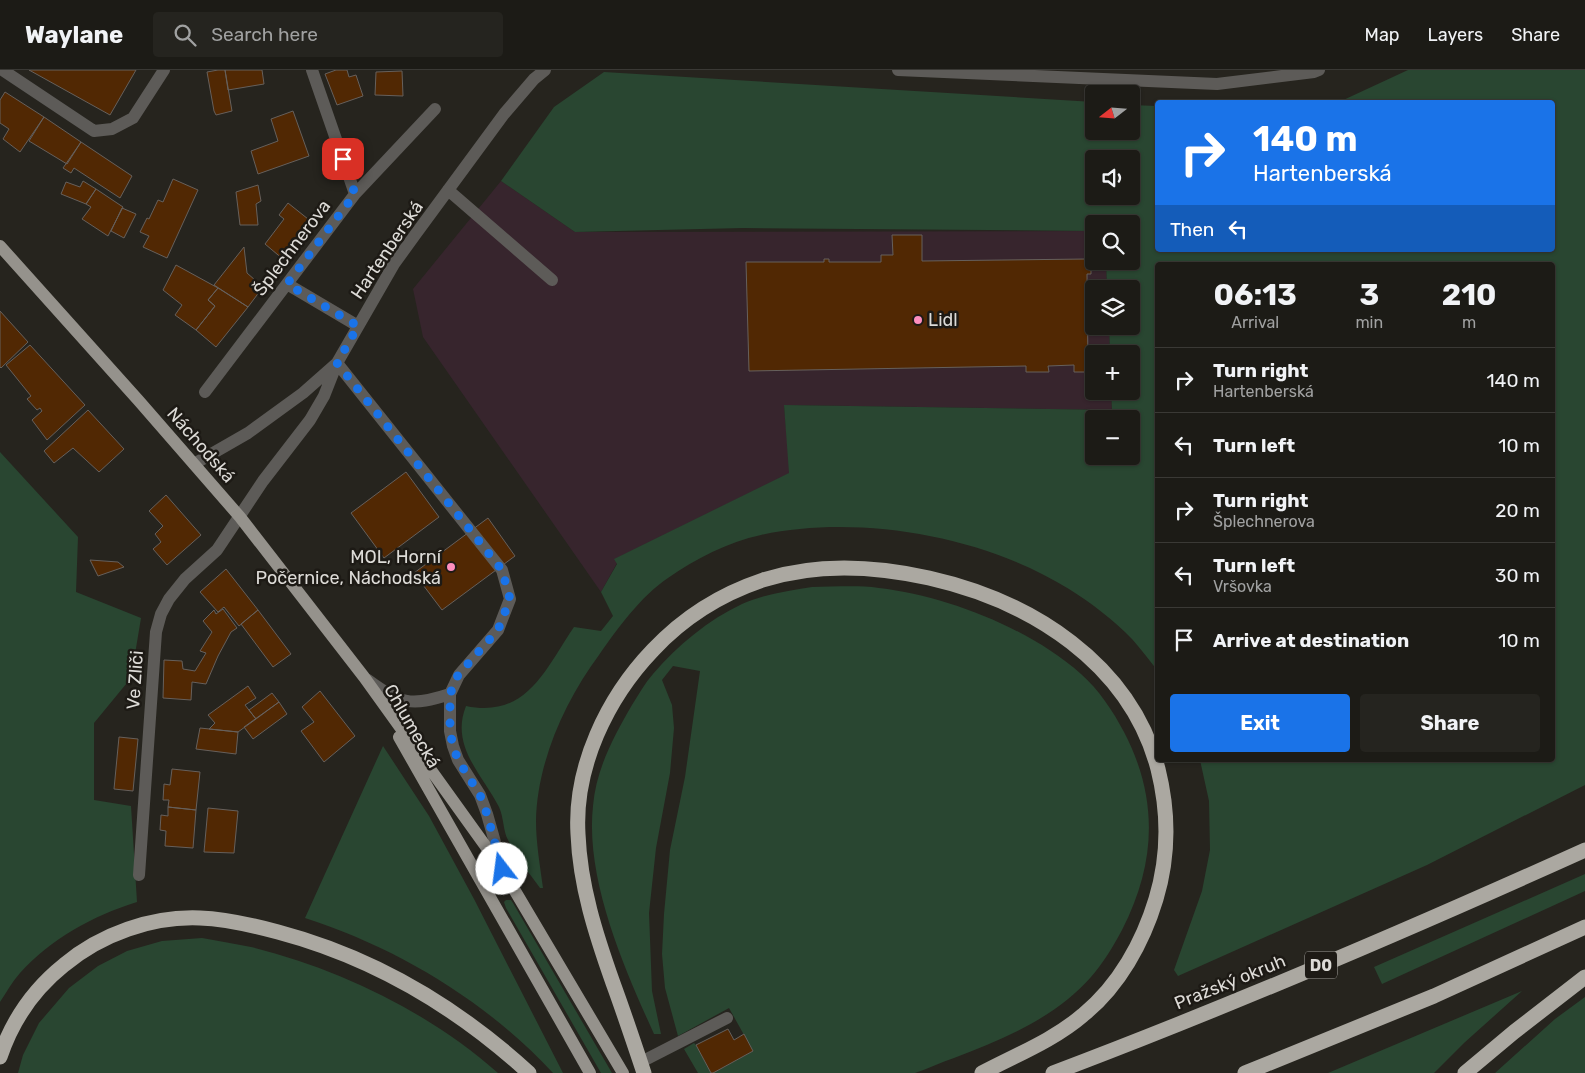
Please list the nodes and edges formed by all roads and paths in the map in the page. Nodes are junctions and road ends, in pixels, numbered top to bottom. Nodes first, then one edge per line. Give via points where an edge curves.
1 (164, 70) edge
2 (312, 70) edge
3 (545, 70) edge
4 (898, 70) edge
5 (1319, 70) edge
6 (4, 71) edge
7 (435, 109) dead end
8 (448, 190) junction
9 (355, 194) junction
10 (0, 246) edge
11 (552, 280) dead end
12 (287, 284) junction
13 (358, 326) junction
14 (337, 363) junction
15 (205, 392) dead end
16 (194, 464) junction
17 (240, 517) junction
18 (364, 677) junction
19 (450, 694) junction
20 (1155, 758) edge
21 (1156, 762) edge
22 (1585, 850) edge
23 (502, 869) junction
24 (139, 875) dead end
25 (1585, 927) edge
26 (1585, 977) edge
27 (727, 1018) dead end
28 (0, 1057) edge
29 (642, 1068) edge
30 (529, 1073) edge
31 (590, 1073) edge
32 (622, 1073) edge
33 (982, 1073) edge
34 (1053, 1073) edge
35 (1245, 1073) edge
36 (1465, 1073) edge

1 - 6 street via 133,118 112,129 94,130
2 - 9 street
3 - 8 street, Hartenberská via 518,96
4 - 5 street via 1217,84
7 - 9 street, Šplechnerova
8 - 11 street
8 - 13 street, Hartenberská via 394,264
9 - 12 street, Šplechnerova
10 - 16 main road, Náchodská
12 - 13 street
12 - 15 street, Šplechnerova
13 - 14 street, Hartenberská
14 - 16 street, Hartenberská via 255,428
14 - 17 street, Ve Zliči via 310,420
14 - 19 street via 502,570 510,599 498,630 458,675
16 - 17 main road, Náchodská
17 - 18 main road, Náchodská
17 - 24 street, Ve Zliči via 217,550 185,579 161,614 156,632
18 - 19 street via 391,696 409,702 429,701
18 - 23 main road, Chlumecká
18 - 31 main road, Chlumecká
19 - 23 street via 453,746 480,795
20 - 29 highway via 1128,701 1115,683 1070,640 1027,614 964,588 909,574 830,568 764,580 741,588 697,612 678,625 644,658 629,679 604,719 581,783 579,857 589,909
21 - 33 highway via 1167,823 1161,880 1144,930 1125,967 1096,1004 1081,1017 1058,1033
22 - 34 highway, Pražský okruh / D0 via 1364,947
23 - 32 main road, Chlumecká
25 - 35 highway via 1434,996
26 - 36 highway
27 - 29 street
28 - 30 highway via 12,1027 36,992 88,946 146,924 201,918 248,924 299,937 369,964 458,1015

